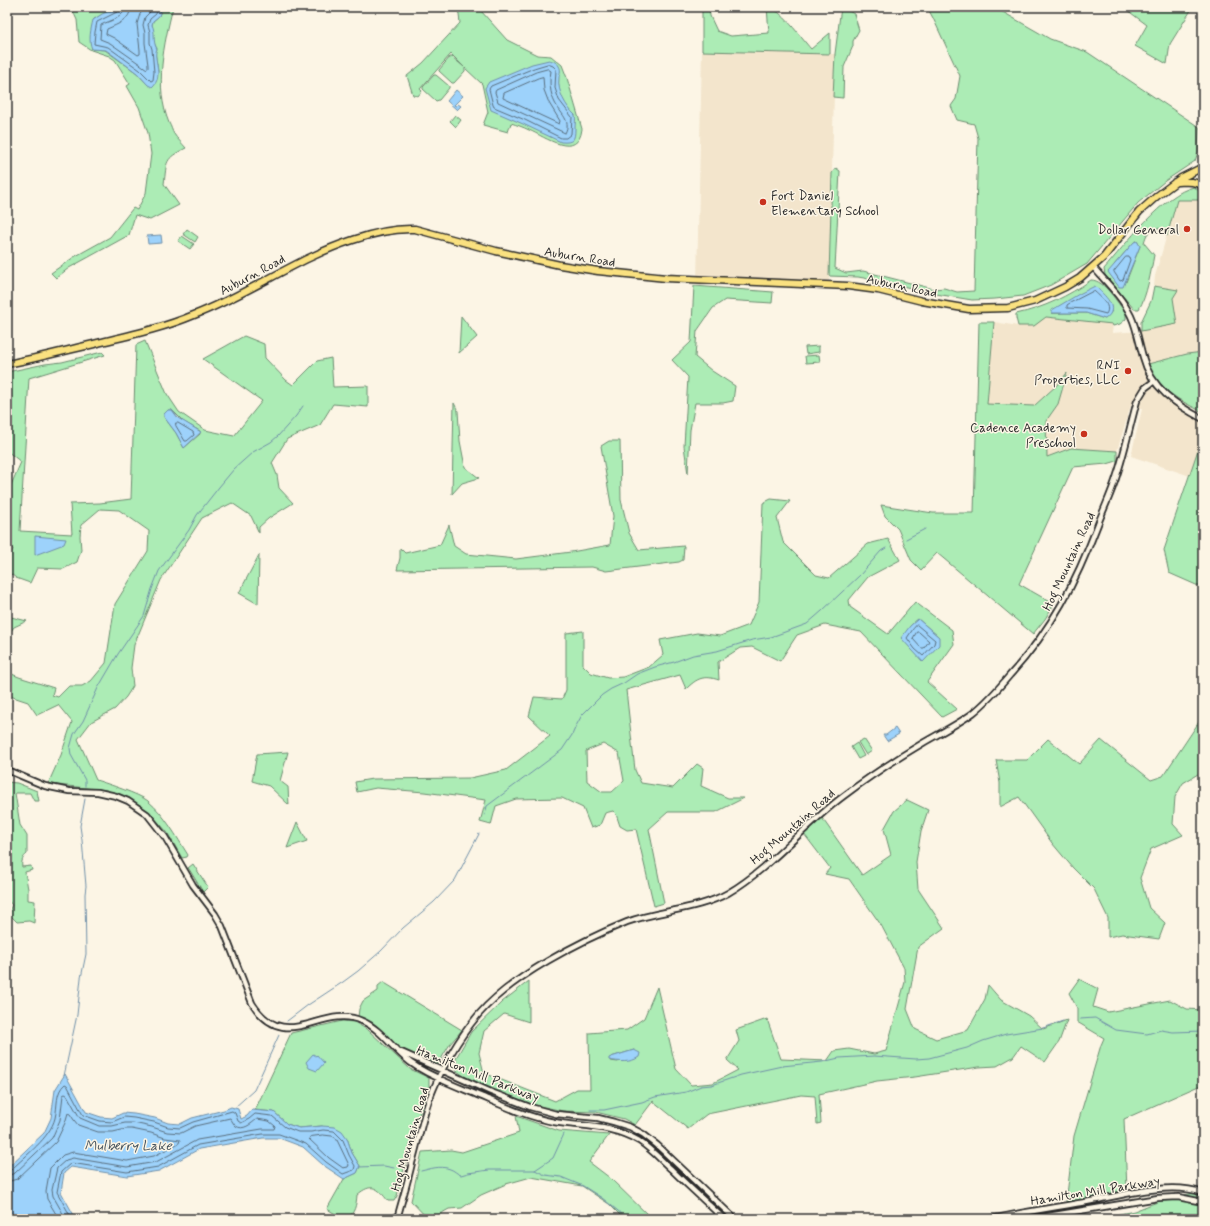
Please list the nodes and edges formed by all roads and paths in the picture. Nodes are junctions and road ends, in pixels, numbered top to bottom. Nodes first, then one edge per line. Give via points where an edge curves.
1 (1203, 167) edge
2 (1175, 182) junction
3 (1203, 186) edge
4 (1093, 267) junction
5 (7, 364) edge
6 (1153, 382) junction
7 (1203, 419) edge
8 (7, 770) edge
9 (394, 1048) junction
10 (442, 1070) junction
11 (438, 1078) junction
12 (1203, 1193) edge
13 (1203, 1202) edge
14 (396, 1219) edge
15 (724, 1219) edge
16 (735, 1219) edge
17 (991, 1219) edge
18 (1030, 1219) edge

1 - 2 main road, Auburn Road
2 - 3 main road via 1190,181
2 - 4 main road, Auburn Road via 1139,212
4 - 5 main road, Auburn Road via 1065,287 1035,301 1008,308 969,309 848,286 666,278 598,271 545,262 406,228 385,230 336,245 196,315 158,328
4 - 6 street via 1131,315 1145,366
6 - 7 street via 1180,406
6 - 10 street, Hog Mountain Road via 1145,388 1137,401 1112,490 1062,605 1023,661 987,700 965,719 866,779 835,802 748,880 731,891 717,899 629,922 569,949 518,980 480,1013 456,1044
8 - 9 street, Hamilton Mill Parkway via 45,786 116,796 147,814 159,827 193,885 219,920 252,1003 265,1019 289,1027 308,1025 334,1017 353,1018 367,1024
9 - 10 street, Hamilton Mill Parkway
9 - 11 street, Hamilton Mill Parkway via 413,1065
10 - 11 street, Hog Mountain Road
10 - 16 street, Hamilton Mill Parkway via 530,1108 556,1114 609,1120 630,1127 657,1145
11 - 14 street, Hog Mountain Road via 420,1130
11 - 15 street, Hamilton Mill Parkway via 527,1115 619,1132 639,1142 653,1153
12 - 17 street, Hamilton Mill Parkway via 1183,1189 1154,1190
13 - 18 street, Hamilton Mill Parkway via 1178,1197 1158,1198

